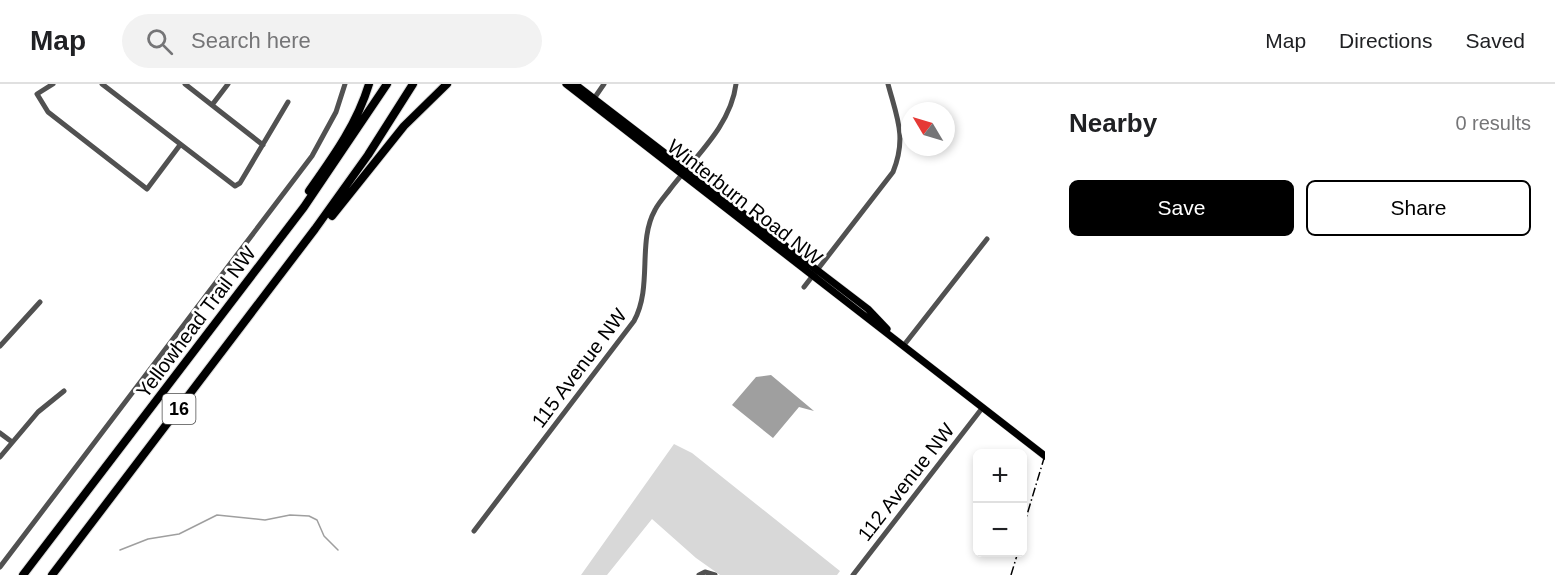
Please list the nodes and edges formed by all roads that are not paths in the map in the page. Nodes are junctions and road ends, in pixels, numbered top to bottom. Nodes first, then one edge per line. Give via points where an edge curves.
1 (53, 84) edge
2 (102, 84) edge
3 (185, 84) edge
4 (228, 84) edge
5 (345, 84) edge
6 (369, 84) edge
7 (387, 84) edge
8 (413, 84) edge
9 (447, 84) edge
10 (566, 84) edge
11 (575, 84) edge
12 (604, 84) edge
13 (736, 84) edge
14 (888, 84) edge
15 (592, 101) junction
16 (288, 102) dead end
17 (212, 105) junction
18 (263, 144) junction
19 (180, 145) junction
20 (684, 171) junction
21 (987, 239) dead end
22 (815, 272) junction
23 (283, 273) junction
24 (243, 287) junction
25 (804, 287) dead end
26 (40, 302) dead end
27 (904, 345) junction
28 (0, 346) edge
29 (64, 391) dead end
30 (983, 407) junction
31 (0, 433) edge
32 (12, 442) junction
33 (1045, 456) edge
34 (0, 457) edge
35 (474, 531) dead end
36 (0, 567) edge
37 (700, 574) edge
38 (23, 575) edge
39 (52, 575) edge
40 (715, 575) edge
41 (853, 575) edge

1 - 19 street via 37,94 48,112 147,189
2 - 19 street
3 - 17 street
4 - 17 street
5 - 36 street via 312,156
6 - 24 highway via 346,135
7 - 24 highway, Yellowhead Trail NW / 16 via 318,188
8 - 23 highway, Yellowhead Trail NW / 16 via 368,155
9 - 23 highway via 404,126
10 - 15 main road, Winterburn Road NW
11 - 15 main road, Winterburn Road NW
12 - 15 street
13 - 20 street, 115 Avenue NW via 726,116
14 - 22 street via 901,131 897,162
15 - 20 main road, Winterburn Road NW
16 - 18 street
17 - 18 street
18 - 19 street via 235,186
20 - 22 main road, Winterburn Road NW
20 - 35 street, 115 Avenue NW via 651,219 644,297 634,321
21 - 27 street
22 - 25 street
22 - 27 main road, Winterburn Road NW via 868,309
23 - 39 highway, Yellowhead Trail NW / 16
24 - 38 highway, Yellowhead Trail NW / 16
26 - 28 street
27 - 30 main road, Winterburn Road NW
29 - 32 street via 38,412
30 - 33 main road, Winterburn Road NW
30 - 41 street, 112 Avenue NW
31 - 32 street
32 - 34 street
37 - 40 street

